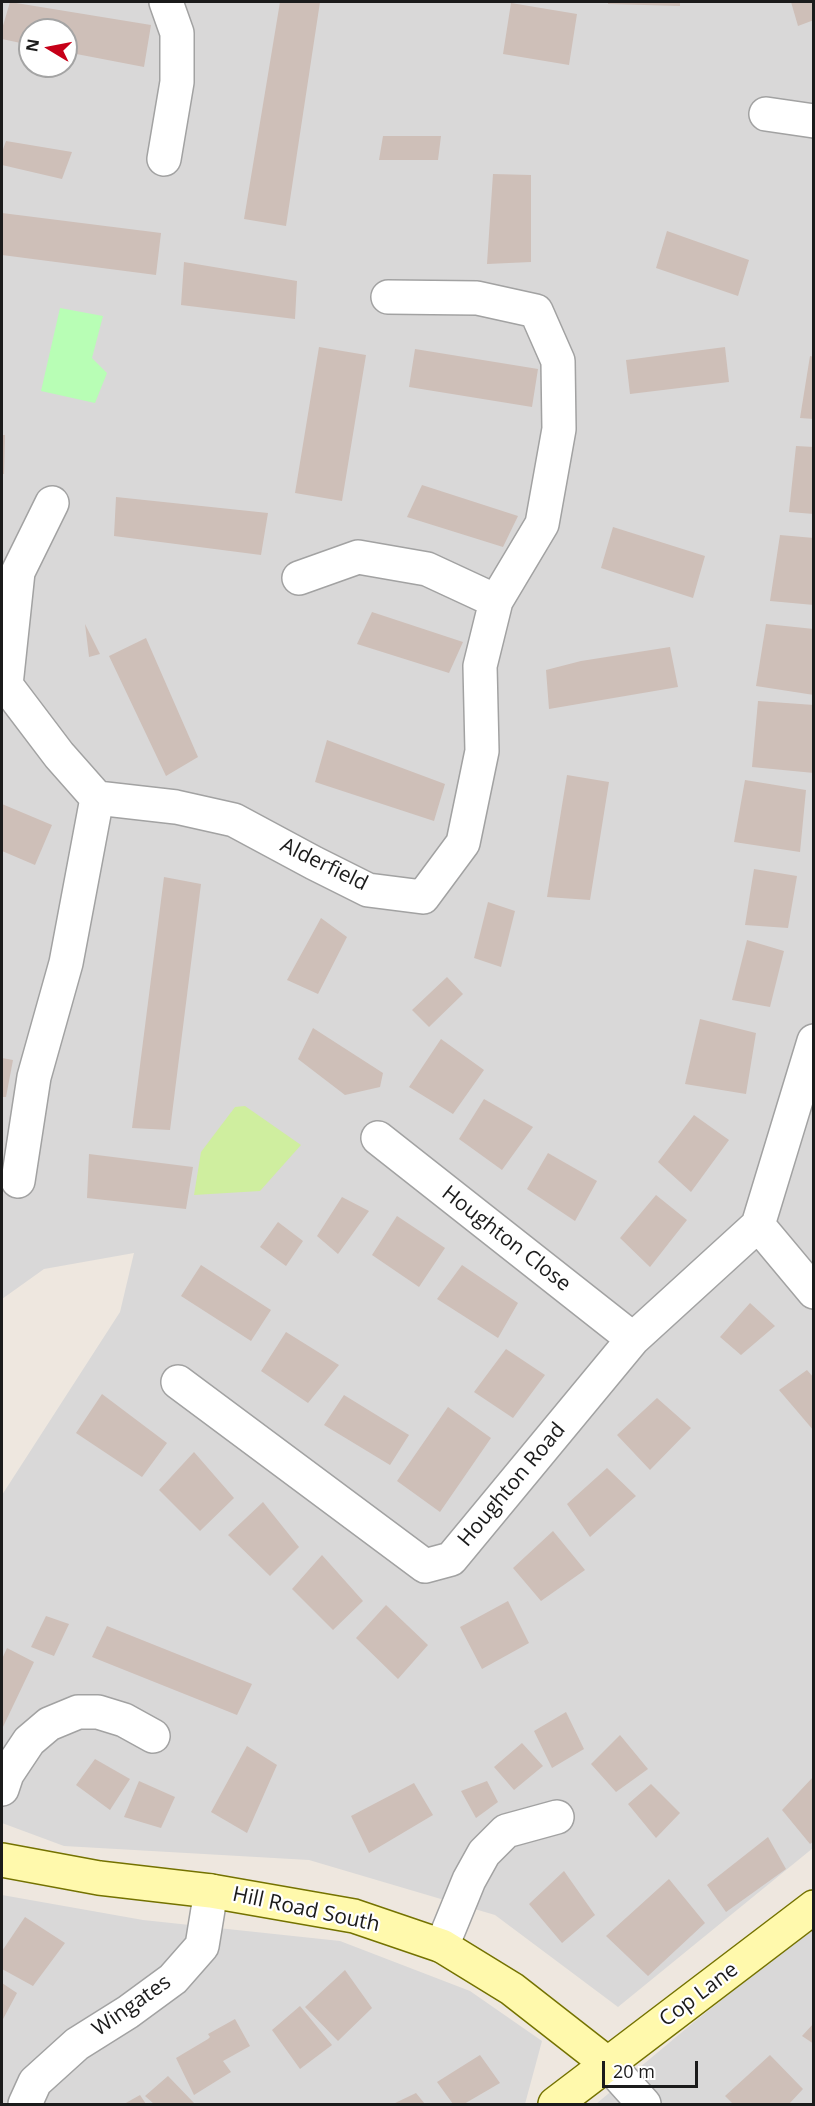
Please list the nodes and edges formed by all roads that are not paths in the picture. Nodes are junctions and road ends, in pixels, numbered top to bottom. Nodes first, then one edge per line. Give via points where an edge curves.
1 (166, 2) edge
2 (766, 114) dead end
3 (813, 121) edge
4 (164, 159) dead end
5 (388, 297) dead end
6 (52, 503) dead end
7 (299, 578) dead end
8 (496, 601) junction
9 (4, 685) edge
10 (97, 798) junction
11 (813, 1041) edge
12 (378, 1138) dead end
13 (18, 1181) dead end
14 (758, 1225) junction
15 (813, 1292) edge
16 (633, 1340) junction
17 (178, 1382) dead end
18 (153, 1736) dead end
19 (2, 1789) edge
20 (557, 1816) dead end
21 (2, 1860) edge
22 (212, 1891) junction
23 (811, 1913) edge
24 (442, 1946) junction
25 (608, 2064) junction
26 (25, 2104) edge
27 (555, 2104) edge
28 (644, 2104) edge

1 - 4 street via 177,33 177,82
2 - 3 street
5 - 8 street, Alderfield via 477,298 536,311 558,361 559,429 542,524
6 - 9 street via 18,572
7 - 8 street via 358,557 427,569
8 - 10 street, Alderfield via 480,666 482,752 464,843 423,897 368,890 234,820 176,807
9 - 10 street
10 - 13 street via 66,963 34,1077
11 - 14 street
12 - 16 street, Houghton Close
14 - 15 street
14 - 16 street, Houghton Road
16 - 17 street, Houghton Road via 451,1559 425,1566
18 - 19 street via 124,1720 98,1712 78,1712 49,1724 29,1741
20 - 24 street via 506,1831 484,1854
21 - 22 street, Hill Road South via 99,1878
22 - 24 street, Hill Road South via 354,1916
22 - 26 street, Wingates via 202,1946 173,1979 77,2044 35,2082
23 - 25 street, Cop Lane
24 - 25 street, Hill Road South via 512,1989
25 - 27 street, Cop Lane
25 - 28 street

